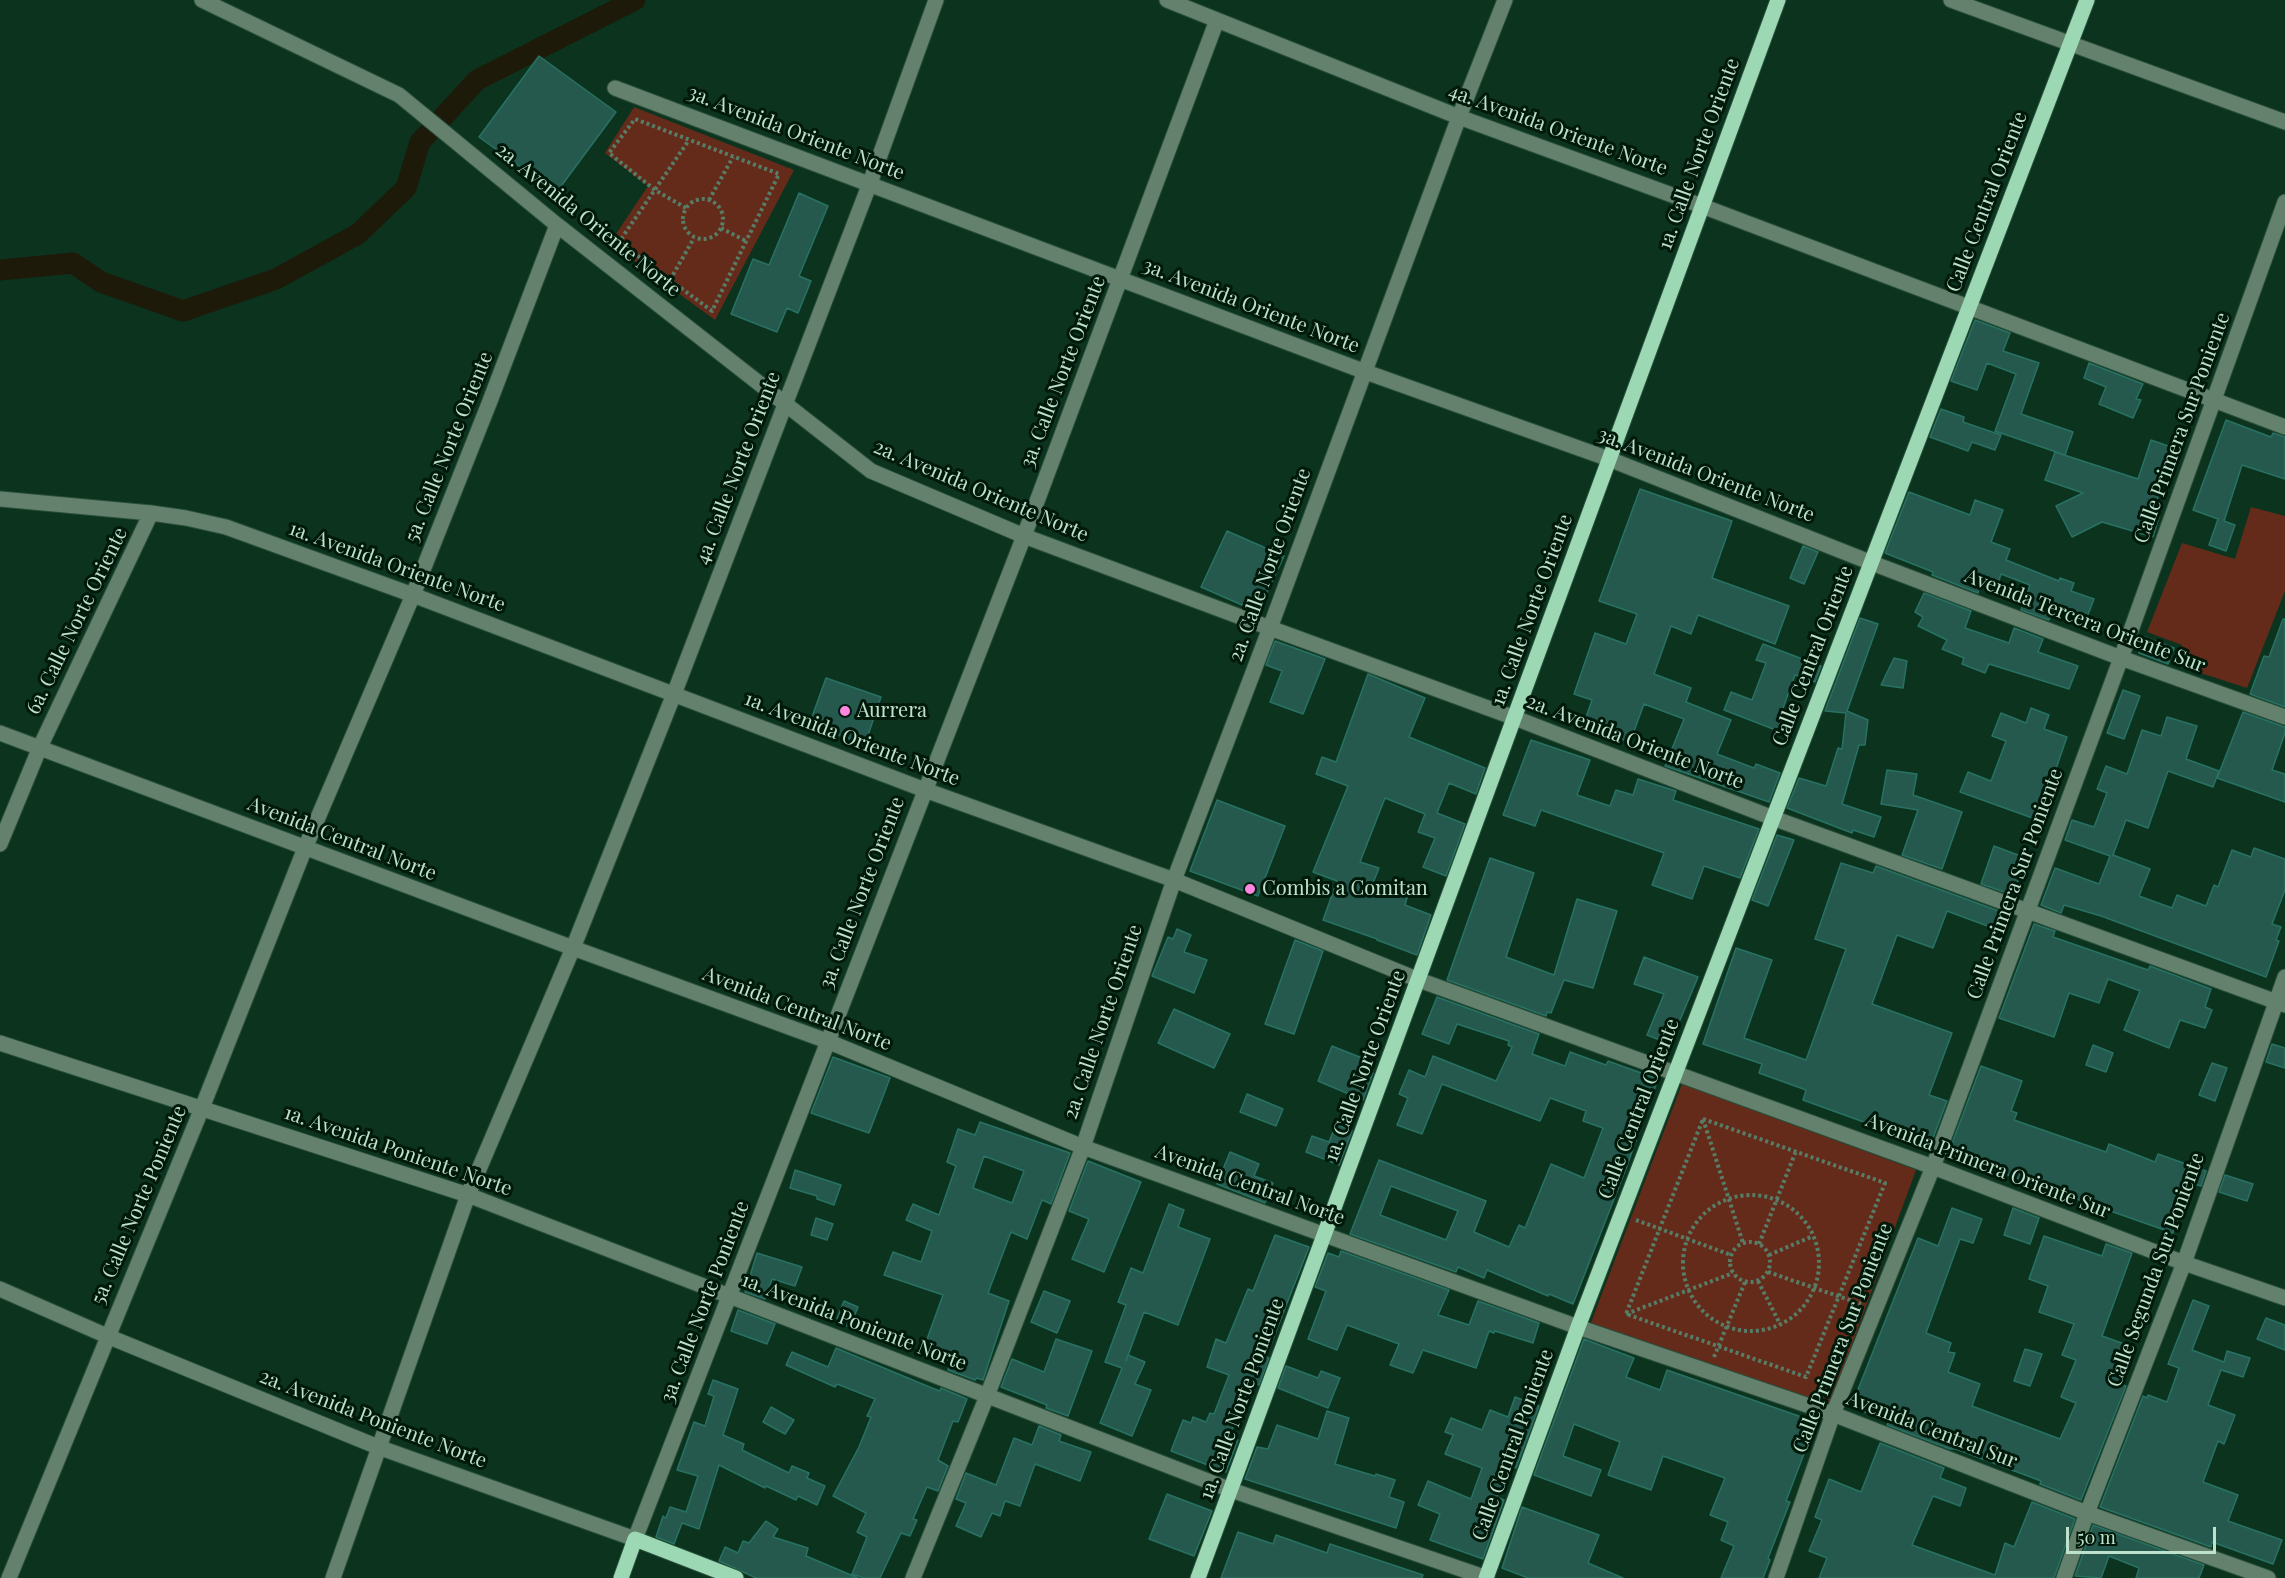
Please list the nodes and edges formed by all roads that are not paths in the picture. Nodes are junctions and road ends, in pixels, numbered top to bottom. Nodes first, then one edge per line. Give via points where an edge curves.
1 (202, 0) edge
2 (936, 0) edge
3 (1167, 0) edge
4 (1505, 0) edge
5 (1778, 0) edge
6 (1951, 0) edge
7 (2087, 0) edge
8 (1217, 20) junction
9 (2071, 43) junction
10 (615, 88) dead end
11 (1459, 117) junction
12 (2285, 122) edge
13 (870, 183) junction
14 (2285, 202) edge
15 (1702, 206) junction
16 (557, 225) junction
17 (1120, 279) junction
18 (1969, 308) junction
19 (1363, 371) junction
20 (785, 402) junction
21 (2213, 402) junction
22 (2285, 427) edge
23 (1610, 459) junction
24 (0, 499) edge
25 (152, 513) junction
26 (1024, 536) junction
27 (1872, 563) junction
28 (413, 595) junction
29 (1270, 628) junction
30 (2121, 658) junction
31 (674, 694) junction
32 (2285, 717) edge
33 (1515, 718) junction
34 (0, 733) edge
35 (40, 747) junction
36 (925, 790) junction
37 (1773, 818) junction
38 (0, 844) edge
39 (305, 848) junction
40 (1174, 880) junction
41 (2028, 910) junction
42 (573, 948) junction
43 (2285, 977) edge
44 (1419, 980) junction
45 (2280, 1003) edge
46 (827, 1041) junction
47 (0, 1043) edge
48 (1675, 1074) junction
49 (202, 1108) junction
50 (1083, 1147) junction
51 (1933, 1167) junction
52 (468, 1195) junction
53 (1326, 1234) junction
54 (2184, 1263) junction
55 (0, 1288) edge
56 (730, 1296) junction
57 (2285, 1298) edge
58 (1578, 1326) junction
59 (107, 1336) junction
60 (987, 1396) junction
61 (1833, 1414) junction
62 (378, 1447) junction
63 (1231, 1490) junction
64 (2087, 1514) junction
65 (635, 1539) junction
66 (9, 1578) edge
67 (333, 1578) edge
68 (621, 1578) edge
69 (736, 1578) edge
70 (913, 1578) edge
71 (1198, 1578) edge
72 (1486, 1578) edge
73 (1776, 1578) edge
74 (2064, 1578) edge
75 (2268, 1578) edge

1 - 16 street, 2a. Avenida Oriente Norte via 399,95
2 - 13 street, 4a. Calle Norte Oriente
3 - 8 street, 4a. Avenida Oriente Norte
4 - 11 street, 2a. Calle Norte Oriente
5 - 15 main road, 1a. Calle Norte Oriente
6 - 9 street
7 - 9 main road, Calle Central Oriente
8 - 11 street, 4a. Avenida Oriente Norte
8 - 17 street, 3a. Calle Norte Oriente
9 - 12 street
9 - 18 main road, Calle Central Oriente
10 - 13 street, 3a. Avenida Oriente Norte
11 - 15 street, 4a. Avenida Oriente Norte
11 - 19 street, 2a. Calle Norte Oriente
13 - 17 street, 3a. Avenida Oriente Norte
13 - 20 street, 4a. Calle Norte Oriente
14 - 21 street, Calle Primera Sur Poniente
15 - 18 street, 4a. Avenida Oriente Norte
15 - 23 main road, 1a. Calle Norte Oriente
16 - 20 street, 2a. Avenida Oriente Norte
16 - 28 street, 5a. Calle Norte Oriente
17 - 19 street, 3a. Avenida Oriente Norte
17 - 26 street, 3a. Calle Norte Oriente
18 - 21 street, 4a. Avenida Oriente Norte
18 - 27 main road, Calle Central Oriente
19 - 23 street, 3a. Avenida Oriente Norte
19 - 29 street, 2a. Calle Norte Oriente
20 - 26 street, 2a. Avenida Oriente Norte via 871,471
20 - 31 street, 4a. Calle Norte Oriente
21 - 22 street, 4a. Avenida Oriente Norte
21 - 30 street, Calle Primera Sur Poniente
23 - 27 street, 3a. Avenida Oriente Norte
23 - 33 main road, 1a. Calle Norte Oriente
24 - 25 street, 1a. Avenida Oriente Norte
25 - 28 street, 1a. Avenida Oriente Norte via 226,527
25 - 35 street, 6a. Calle Norte Oriente
26 - 29 street, 2a. Avenida Oriente Norte
26 - 36 street, 3a. Calle Norte Oriente
27 - 30 street, Avenida Tercera Oriente Sur
27 - 37 main road, Calle Central Oriente
28 - 31 street, 1a. Avenida Oriente Norte
28 - 39 street, 5a. Calle Norte Oriente
29 - 33 street, 2a. Avenida Oriente Norte
29 - 40 street, 2a. Calle Norte Oriente
30 - 32 street, Avenida Tercera Oriente Sur
30 - 41 street, Calle Primera Sur Poniente
31 - 36 street, 1a. Avenida Oriente Norte
31 - 42 street, 4a. Calle Norte Oriente
33 - 37 street, 2a. Avenida Oriente Norte
33 - 44 main road, 1a. Calle Norte Oriente
34 - 35 street, Avenida Central Norte
35 - 38 street, 6a. Calle Norte Oriente
35 - 39 street, Avenida Central Norte
36 - 40 street, 1a. Avenida Oriente Norte
36 - 46 street, 3a. Calle Norte Oriente
37 - 41 street, 2a. Avenida Oriente Norte
37 - 48 main road, Calle Central Oriente
39 - 42 street, Avenida Central Norte
39 - 49 street, 5a. Calle Norte Poniente
40 - 44 street, 1a. Avenida Oriente Norte
40 - 50 street, 2a. Calle Norte Oriente
41 - 45 street, 2a. Avenida Oriente Norte
41 - 51 street, Calle Primera Sur Poniente
42 - 46 street, Avenida Central Norte
42 - 52 street, 4a. Calle Norte Oriente
43 - 45 street, Calle Segunda Sur Poniente
44 - 48 street, 1a. Avenida Oriente Norte
44 - 53 main road, 1a. Calle Norte Oriente
45 - 54 street, Calle Segunda Sur Poniente
46 - 50 street, Avenida Central Norte
46 - 56 street, 3a. Calle Norte Poniente
47 - 49 street, 1a. Avenida Poniente Norte
48 - 51 street, Avenida Primera Oriente Sur
48 - 58 main road, Calle Central Oriente
49 - 52 street, 1a. Avenida Poniente Norte
49 - 59 street, 5a. Calle Norte Poniente
50 - 53 street, Avenida Central Norte
50 - 60 street, 2a. Calle Norte Oriente
51 - 54 street, Avenida Primera Oriente Sur
51 - 61 street, Calle Primera Sur Poniente
52 - 56 street, 1a. Avenida Poniente Norte
52 - 62 street, 4a. Calle Norte Oriente
53 - 58 street, Avenida Central Norte
53 - 63 main road, 1a. Calle Norte Poniente
54 - 57 street, Avenida Primera Oriente Sur
54 - 64 street, Calle Segunda Sur Poniente
55 - 59 street, 2a. Avenida Poniente Norte
56 - 60 street, 1a. Avenida Poniente Norte
56 - 65 street, 3a. Calle Norte Poniente
58 - 61 street, Avenida Central Sur
58 - 72 main road, Calle Central Poniente
59 - 62 street, 2a. Avenida Poniente Norte
59 - 66 street, 5a. Calle Norte Poniente
60 - 63 street, 1a. Avenida Poniente Norte
60 - 70 street, 2a. Calle Norte Oriente
61 - 64 street, Avenida Central Sur
61 - 73 street, Calle Primera Sur Poniente
62 - 65 street, 2a. Avenida Poniente Norte
62 - 67 street, 4a. Calle Norte Oriente
63 - 71 main road, 1a. Calle Norte Poniente
63 - 72 street, 1a. Avenida Poniente Norte
64 - 74 street, Calle Segunda Sur Poniente
64 - 75 street, Avenida Central Sur
65 - 68 main road, 3a. Calle Norte Poniente
65 - 69 main road, 2a. Avenida Poniente Norte

